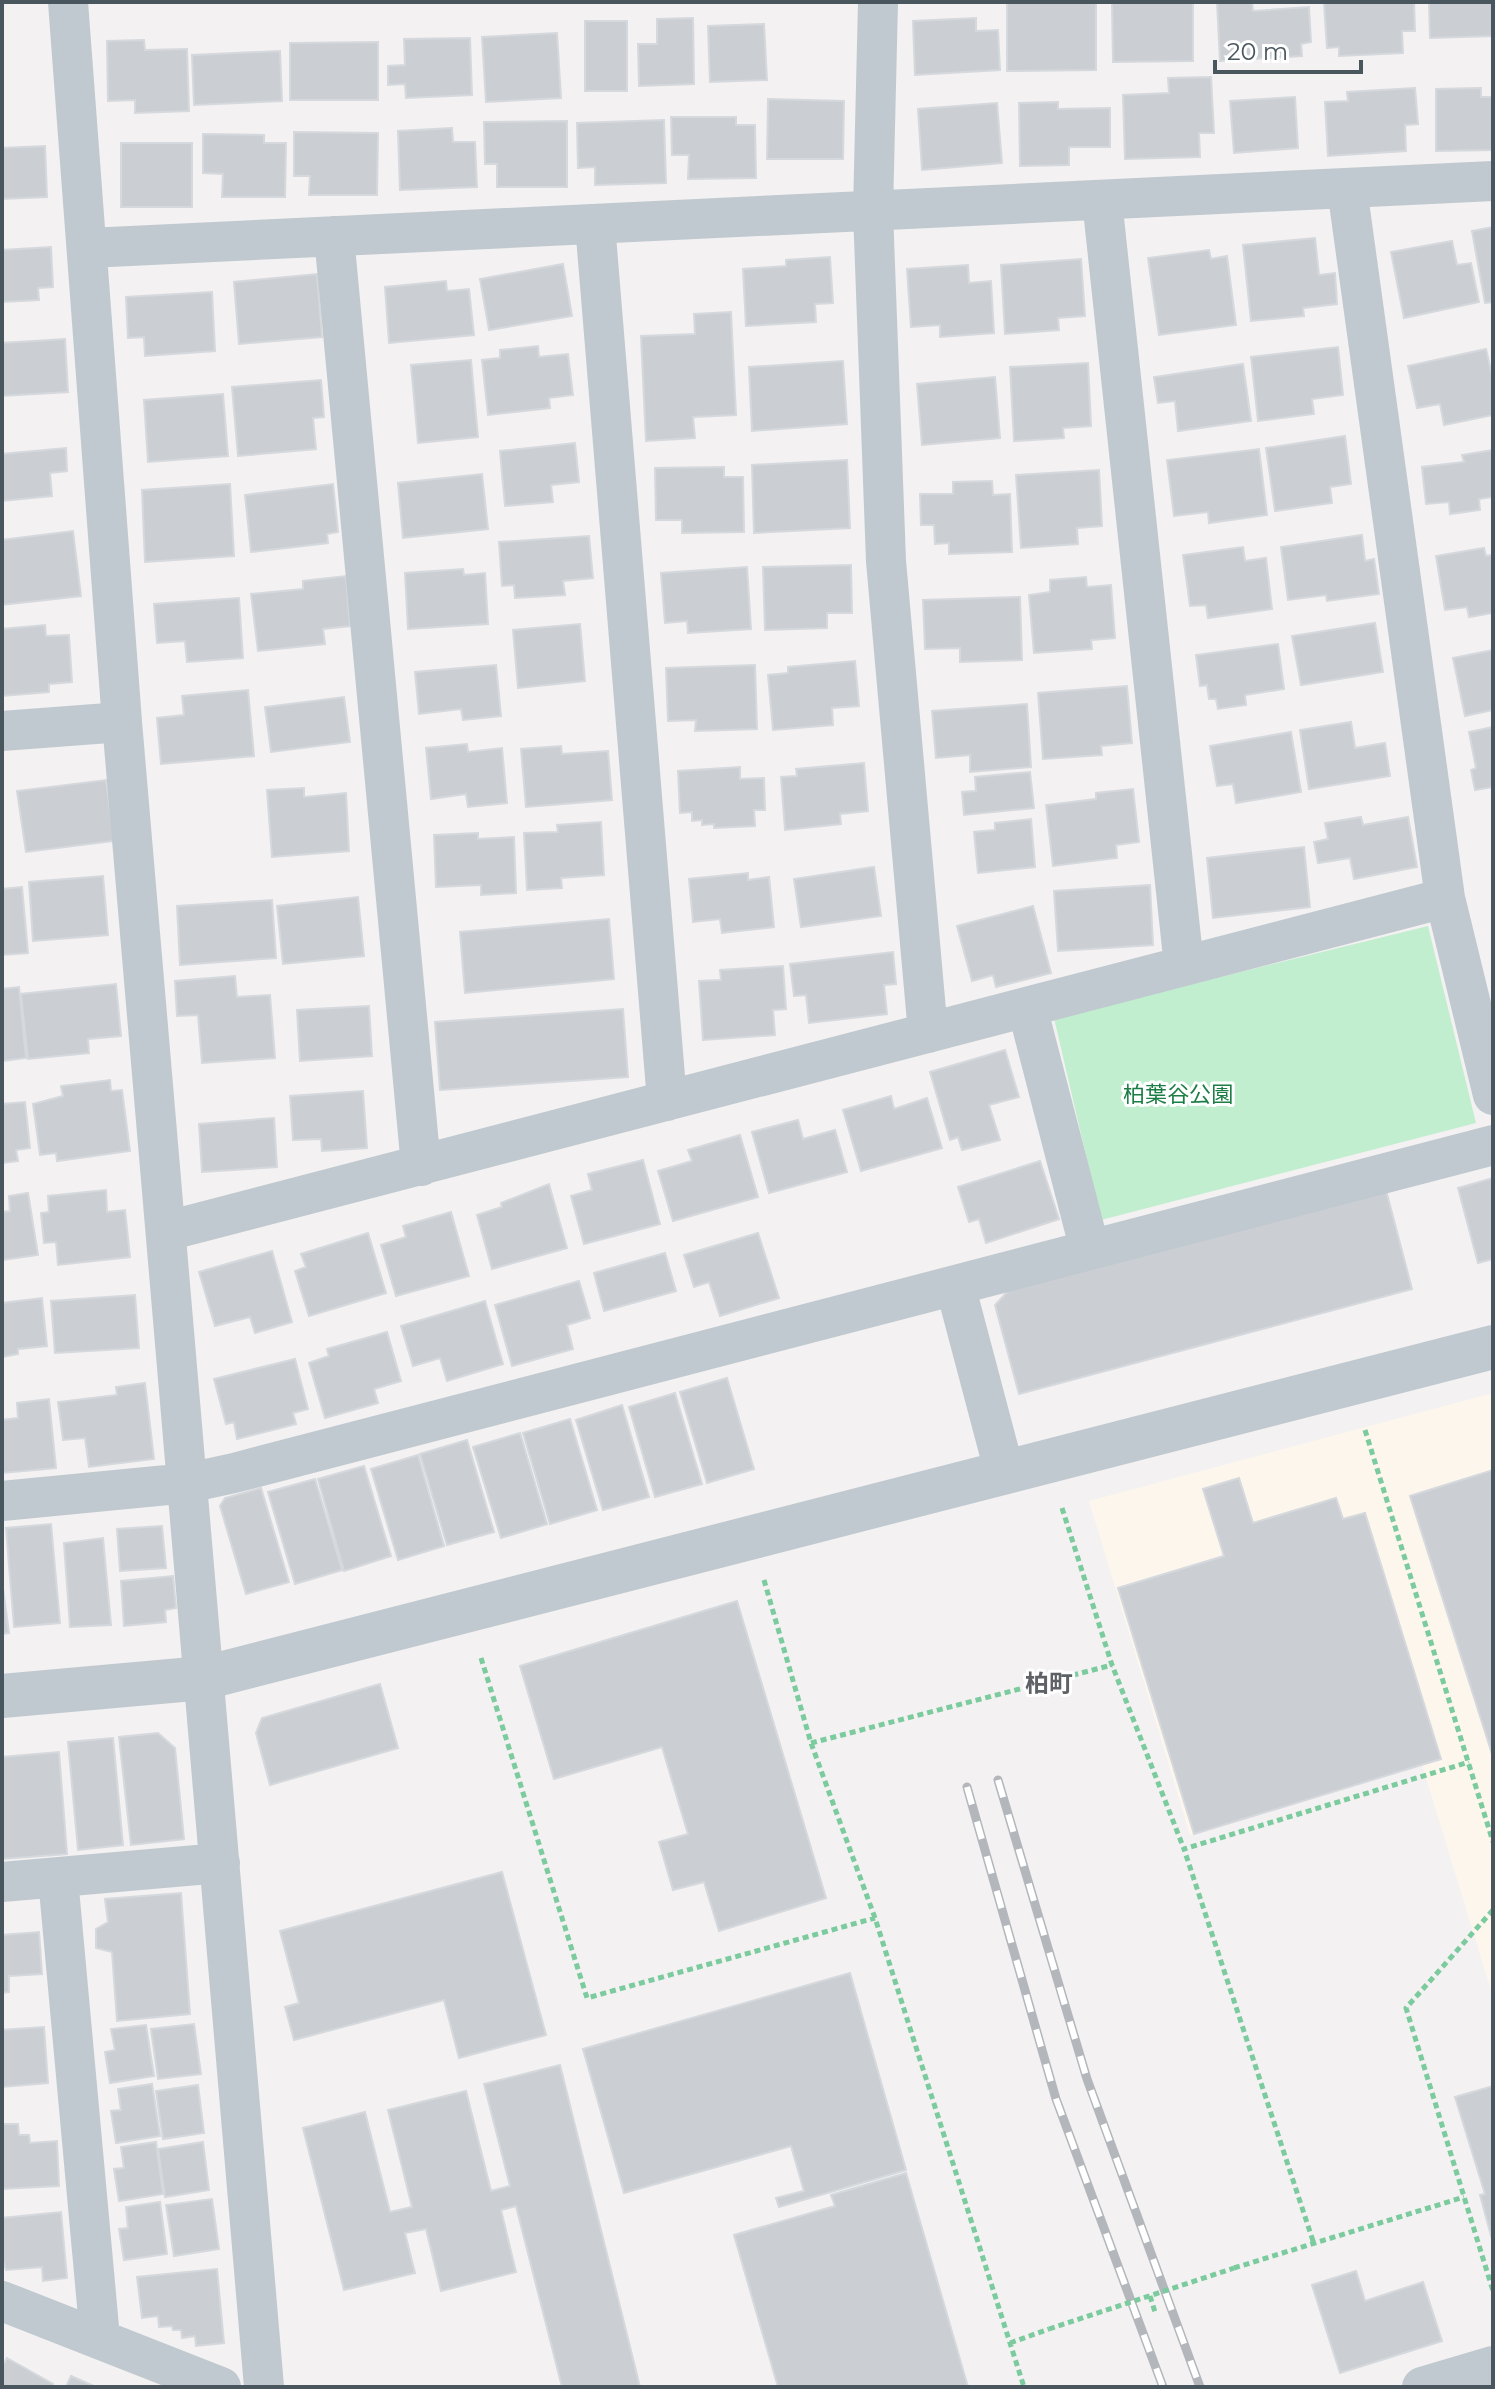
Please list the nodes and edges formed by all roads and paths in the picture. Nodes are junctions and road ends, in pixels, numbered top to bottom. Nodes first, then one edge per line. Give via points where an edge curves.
1 (68, 2) edge
2 (878, 2) edge
3 (1493, 181) edge
4 (1347, 188) junction
5 (1102, 200) junction
6 (873, 211) junction
7 (595, 224) junction
8 (334, 236) junction
9 (88, 248) junction
10 (122, 722) junction
11 (2, 731) edge
12 (1445, 898) junction
13 (1184, 966) junction
14 (1027, 1007) junction
15 (928, 1033) junction
16 (1493, 1095) edge
17 (667, 1101) junction
18 (1493, 1145) edge
19 (421, 1166) junction
20 (167, 1231) junction
21 (1090, 1250) junction
22 (955, 1285) junction
23 (1493, 1347) edge
24 (1365, 1430) dead end
25 (1005, 1474) junction
26 (188, 1483) junction
27 (2, 1501) edge
28 (1062, 1508) dead end
29 (762, 1575) dead end
30 (481, 1658) dead end
31 (1112, 1665) junction
32 (204, 1678) junction
33 (2, 1696) edge
34 (811, 1743) junction
35 (1469, 1762) junction
36 (1493, 1842) edge
37 (1184, 1849) junction
38 (220, 1863) junction
39 (58, 1878) junction
40 (2, 1882) edge
41 (1493, 1910) edge
42 (875, 1918) junction
43 (1464, 2197) junction
44 (1313, 2241) junction
45 (1493, 2291) edge
46 (1150, 2296) junction
47 (2, 2301) edge
48 (1155, 2312) dead end
49 (100, 2338) junction
50 (1010, 2343) junction
51 (1493, 2366) edge
52 (221, 2387) edge
53 (264, 2387) edge
54 (1024, 2387) edge
55 (1422, 2387) edge

1 - 9 street
2 - 6 street
3 - 4 street
4 - 5 street
4 - 12 street
5 - 6 street
5 - 13 street
6 - 7 street
6 - 15 street via 886,561
7 - 8 street
7 - 17 street
8 - 9 street
8 - 19 street
9 - 10 street
10 - 11 street
10 - 20 street
12 - 13 street
12 - 16 street
13 - 14 street
14 - 15 street
14 - 21 street
15 - 17 street
17 - 19 street
18 - 21 street
19 - 20 street
20 - 26 street
21 - 22 street
22 - 25 street
22 - 26 street
23 - 25 street
24 - 35 path
25 - 32 street
26 - 27 street
26 - 32 street
28 - 31 path
29 - 34 path
30 - 42 path via 587,1998
31 - 34 path
31 - 37 path
32 - 33 street
32 - 38 street
34 - 42 path
35 - 36 path
35 - 37 path
37 - 44 path
38 - 39 street
38 - 53 street
39 - 40 street
39 - 49 street
41 - 43 path via 1406,2008
42 - 50 path
43 - 44 path
43 - 45 path
44 - 46 path, bridge
46 - 48 path
46 - 50 path, bridge
47 - 49 street
49 - 52 street
50 - 54 path
51 - 55 street

